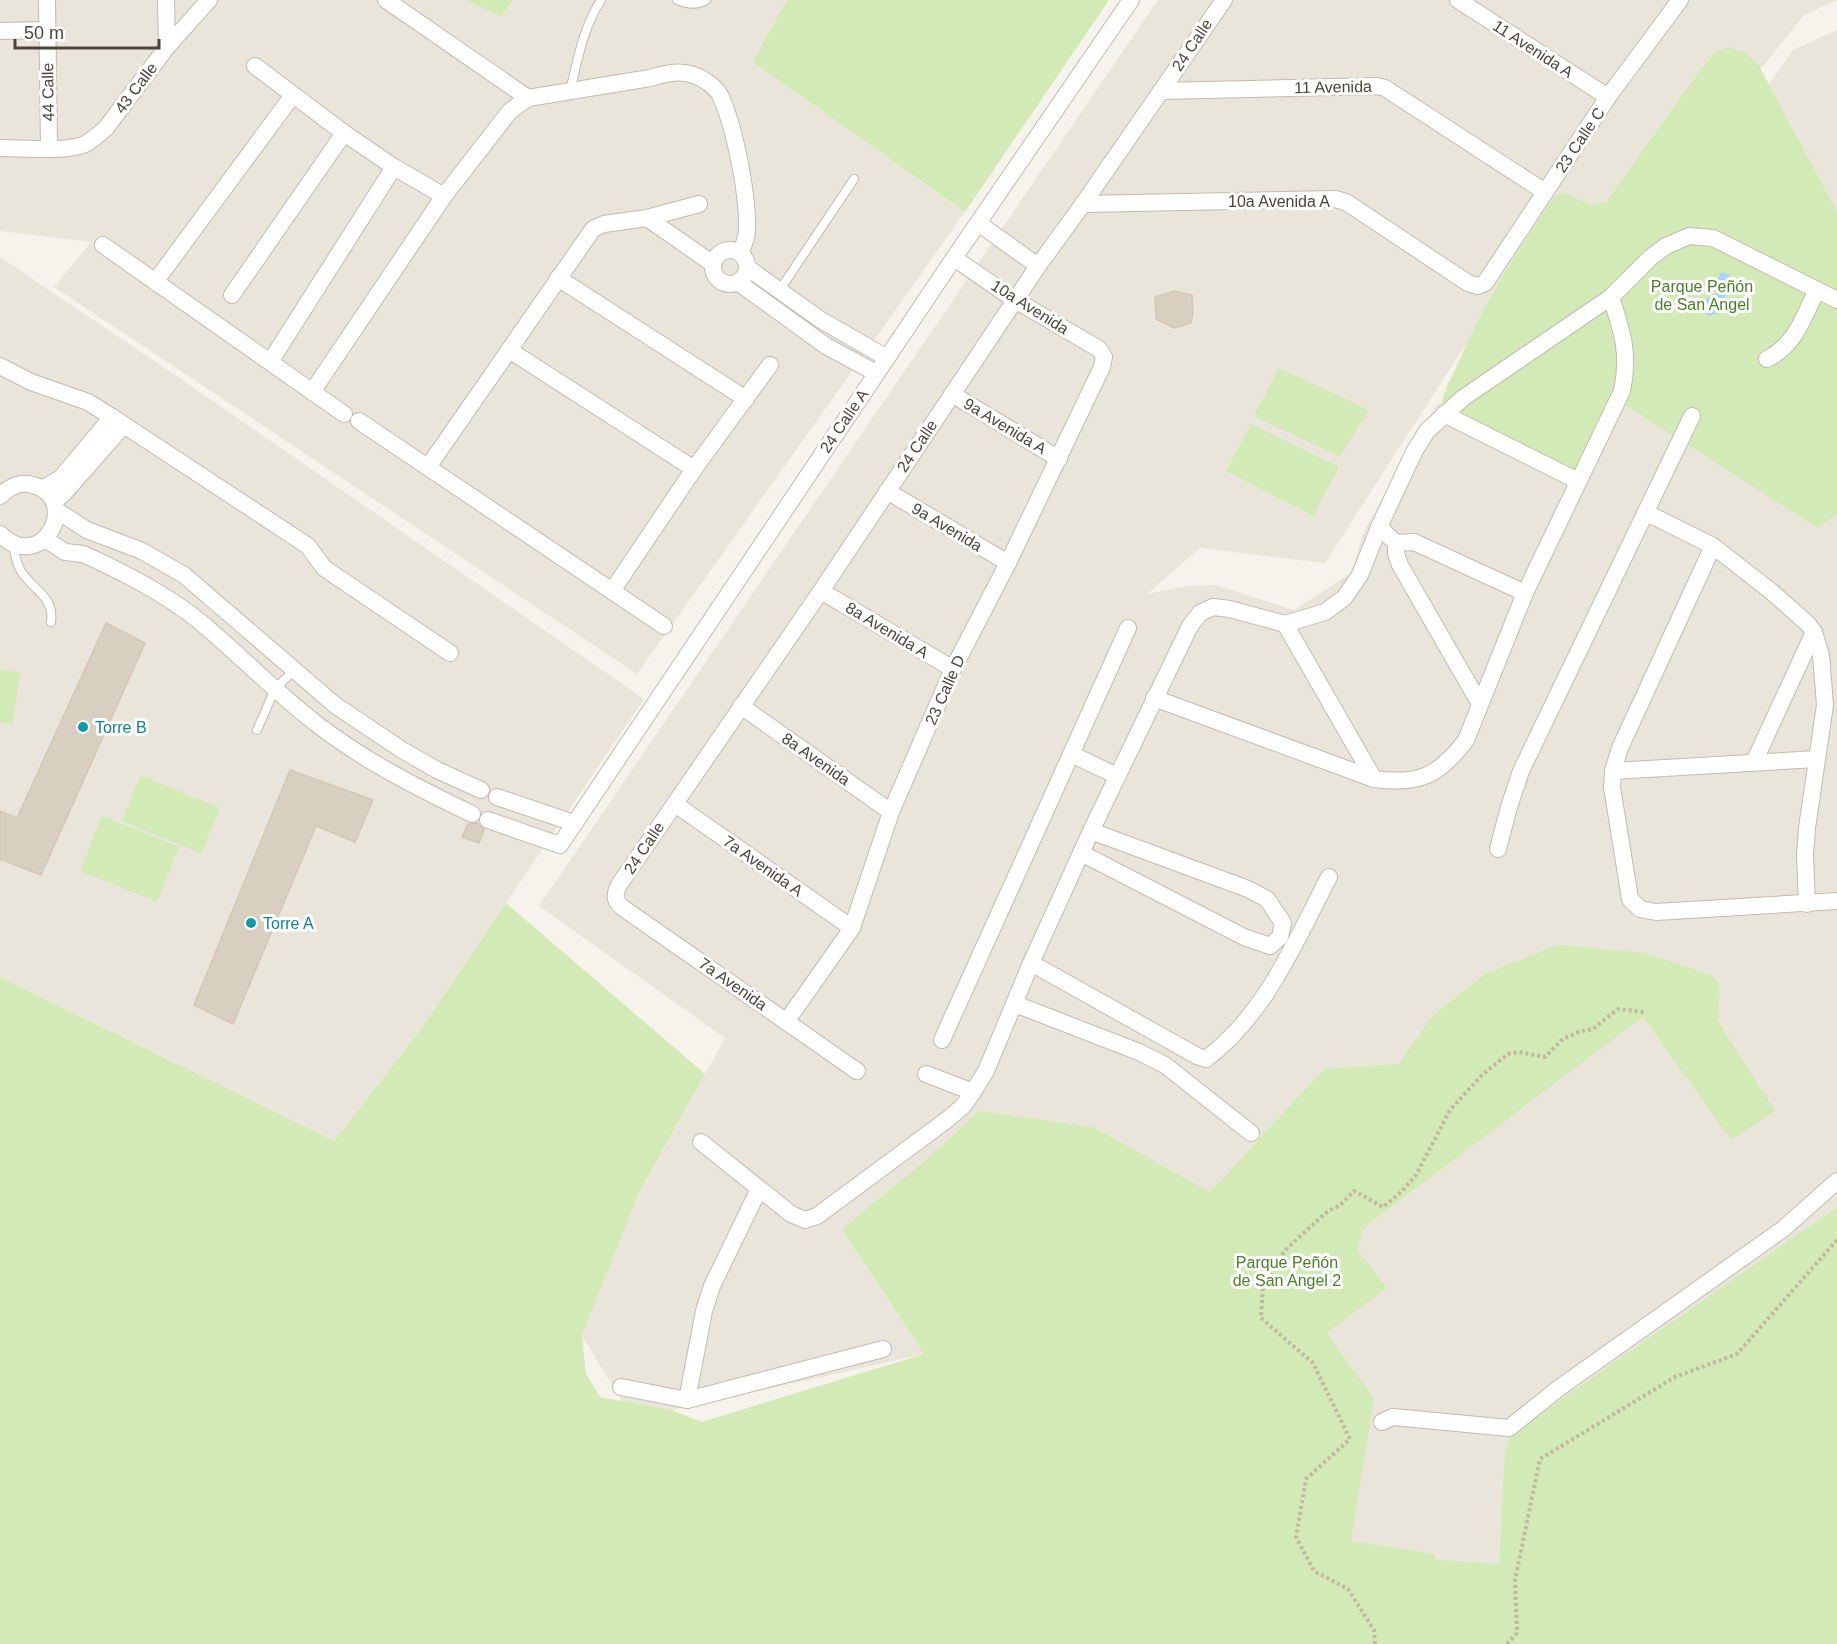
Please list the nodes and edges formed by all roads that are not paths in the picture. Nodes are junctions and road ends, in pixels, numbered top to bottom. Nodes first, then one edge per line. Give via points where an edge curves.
1 (47, 0) edge
2 (166, 0) edge
3 (209, 0) edge
4 (386, 0) edge
5 (601, 0) edge
6 (677, 0) edge
7 (706, 0) edge
8 (1131, 0) edge
9 (1224, 0) edge
10 (1458, 0) edge
11 (1676, 1) edge
12 (47, 30) junction
13 (0, 31) edge
14 (167, 46) junction
15 (255, 66) dead end
16 (570, 91) junction
17 (1161, 91) junction
18 (293, 95) junction
19 (1608, 97) junction
20 (528, 98) junction
21 (344, 134) junction
22 (0, 148) edge
23 (49, 148) junction
24 (394, 167) junction
25 (854, 179) dead end
26 (1545, 192) junction
27 (444, 196) junction
28 (699, 204) dead end
29 (1083, 204) junction
30 (647, 218) junction
31 (978, 223) junction
32 (103, 245) dead end
33 (741, 252) junction
34 (954, 258) junction
35 (713, 264) junction
36 (1038, 266) junction
37 (748, 268) junction
38 (558, 278) junction
39 (155, 282) junction
40 (739, 283) junction
41 (1485, 283) joint
42 (1817, 290) junction
43 (779, 291) junction
44 (232, 295) dead end
45 (1611, 297) junction
46 (1015, 300) junction
47 (1837, 300) edge
48 (509, 350) junction
49 (1104, 357) joint
50 (886, 358) junction
51 (1767, 359) dead end
52 (270, 362) junction
53 (770, 364) dead end
54 (0, 366) edge
55 (876, 373) junction
56 (312, 392) junction
57 (952, 394) junction
58 (746, 399) junction
59 (1444, 414) junction
60 (1692, 416) dead end
61 (118, 421) junction
62 (1059, 459) junction
63 (428, 467) junction
64 (694, 469) junction
65 (1578, 482) junction
66 (42, 489) junction
67 (887, 491) junction
68 (0, 495) edge
69 (55, 506) junction
70 (1647, 513) junction
71 (1379, 527) junction
72 (7, 539) edge
73 (45, 539) junction
74 (1396, 543) junction
75 (1713, 546) junction
76 (1008, 563) junction
77 (612, 591) junction
78 (821, 591) junction
79 (1526, 593) junction
80 (51, 622) dead end
81 (1285, 624) junction
82 (664, 626) dead end
83 (1128, 628) dead end
84 (1814, 632) junction
85 (450, 653) dead end
86 (953, 669) junction
87 (293, 670) junction
88 (275, 689) junction
89 (1154, 698) junction
90 (1480, 704) junction
91 (741, 706) junction
92 (257, 730) dead end
93 (402, 750) junction
94 (1071, 754) junction
95 (1817, 759) junction
96 (1754, 762) junction
97 (1613, 771) junction
98 (388, 772) junction
99 (1117, 776) junction
100 (1374, 780) junction
101 (481, 790) dead end
102 (497, 797) dead end
103 (675, 804) junction
104 (891, 812) junction
105 (472, 814) dead end
106 (488, 820) dead end
107 (574, 823) junction
108 (1091, 831) junction
109 (1498, 849) dead end
110 (1081, 853) junction
111 (1329, 878) dead end
112 (615, 894) joint
113 (1837, 901) edge
114 (1807, 904) junction
115 (852, 928) junction
116 (1031, 963) junction
117 (1015, 1004) junction
118 (786, 1022) junction
119 (942, 1040) dead end
120 (856, 1071) dead end
121 (926, 1074) dead end
122 (973, 1092) junction
123 (1251, 1133) dead end
124 (701, 1142) dead end
125 (1837, 1181) edge
126 (759, 1190) junction
127 (883, 1349) dead end
128 (621, 1387) dead end
129 (687, 1400) junction
130 (1382, 1422) dead end

1 - 12 street, 44 Calle
2 - 14 street
3 - 14 street, 43 Calle
4 - 20 street
5 - 16 lane via 583,38
6 - 7 lane via 687,5
8 - 31 street, 24 Calle A
9 - 17 street, 24 Calle
10 - 19 street, 11 Avenida A
11 - 19 street, 23 Calle C
12 - 13 street
12 - 23 street, 44 Calle
14 - 23 street, 43 Calle via 95,138 83,144
15 - 18 street
16 - 20 street
16 - 33 street via 688,72 719,92 743,181 747,233
17 - 26 street, 11 Avenida via 1385,88
17 - 29 street, 24 Calle
18 - 21 street
18 - 39 street
19 - 26 street, 23 Calle C
20 - 27 street via 510,111
21 - 24 street
21 - 44 street
22 - 23 street
24 - 27 street
24 - 52 street
25 - 43 lane
26 - 41 street, 23 Calle C
27 - 56 street
28 - 30 street
29 - 36 street, 24 Calle
29 - 41 street, 10a Avenida A via 1335,199 1346,202 1468,283
30 - 35 street
30 - 38 street via 593,229
31 - 34 street, 24 Calle A
31 - 36 street
32 - 39 street
33 - 35 street via 723,251
33 - 37 street
34 - 46 street, 10a Avenida
34 - 50 street, 24 Calle A
35 - 40 street via 718,280
36 - 46 street, 24 Calle
37 - 40 street
37 - 43 street
38 - 48 street
38 - 58 street
39 - 52 street
40 - 55 street via 826,346
42 - 45 street via 1713,238 1689,236 1650,258
42 - 47 street
42 - 51 street via 1791,342
43 - 50 street
45 - 59 street
45 - 65 street via 1624,340 1626,371 1622,391
46 - 49 street, 10a Avenida via 1099,349
46 - 57 street, 24 Calle
48 - 63 street
48 - 64 street
49 - 62 street, 23 Calle D
50 - 55 street, 24 Calle A
52 - 56 street
53 - 58 street
54 - 61 street via 31,382 88,402
55 - 107 street, 24 Calle A
56 - 63 street
57 - 62 street, 9a Avenida A
57 - 67 street, 24 Calle
58 - 64 street
59 - 65 street
59 - 71 street via 1427,431
60 - 70 street
61 - 66 street via 61,478
61 - 69 street
61 - 85 street via 309,546 324,568
62 - 76 street, 23 Calle D
63 - 77 street
64 - 77 street
65 - 79 street
66 - 68 street via 22,484
66 - 69 street
67 - 76 street, 9a Avenida
67 - 78 street, 24 Calle
69 - 73 street via 54,525
69 - 87 street via 87,530 142,551 184,575
70 - 75 street
70 - 109 street via 1521,771
71 - 74 street
71 - 81 street via 1360,575 1344,598 1325,612
72 - 73 street via 30,546
72 - 80 lane via 19,569 49,602
73 - 88 street via 65,552 83,554 150,586 197,620
74 - 79 street via 1414,542
74 - 90 street via 1400,565
75 - 84 street via 1772,592
75 - 97 street
76 - 86 street, 23 Calle D
77 - 82 street
78 - 86 street, 8a Avenida A
78 - 91 street, 24 Calle
79 - 90 street
81 - 89 street via 1230,609 1213,607 1200,613
81 - 100 street
83 - 94 street
84 - 95 street via 1821,655 1825,705
84 - 96 street
86 - 104 street, 23 Calle D
87 - 88 lane
87 - 93 street via 335,705
88 - 92 lane
88 - 98 street via 320,726
89 - 99 street
89 - 100 street
90 - 100 street via 1466,740 1437,771 1397,782
91 - 103 street, 24 Calle
91 - 104 street, 8a Avenida
93 - 98 street
93 - 101 street
94 - 99 street
94 - 119 street
95 - 96 street
95 - 114 street via 1805,855
96 - 97 street
97 - 114 street via 1612,788 1627,886 1630,899 1640,909 1656,912
98 - 105 street
99 - 108 street
102 - 107 street
103 - 112 street, 24 Calle
103 - 115 street, 7a Avenida A
104 - 115 street, 23 Calle D
106 - 107 street, 24 Calle A via 560,845
108 - 110 street
108 - 110 street via 1267,899 1283,923 1280,937 1270,946 1244,937
110 - 116 street
111 - 116 street via 1274,983 1247,1020 1206,1059
112 - 118 street, 7a Avenida via 623,908
113 - 114 street
115 - 118 street, 23 Calle D
116 - 117 street
117 - 122 street
117 - 123 street via 1165,1065
118 - 120 street, 7a Avenida
121 - 122 street
122 - 126 street via 948,1119 817,1216 805,1220 791,1214
124 - 126 street
125 - 130 street via 1783,1229 1509,1428 1393,1417
126 - 129 street via 712,1286
127 - 129 street
128 - 129 street

